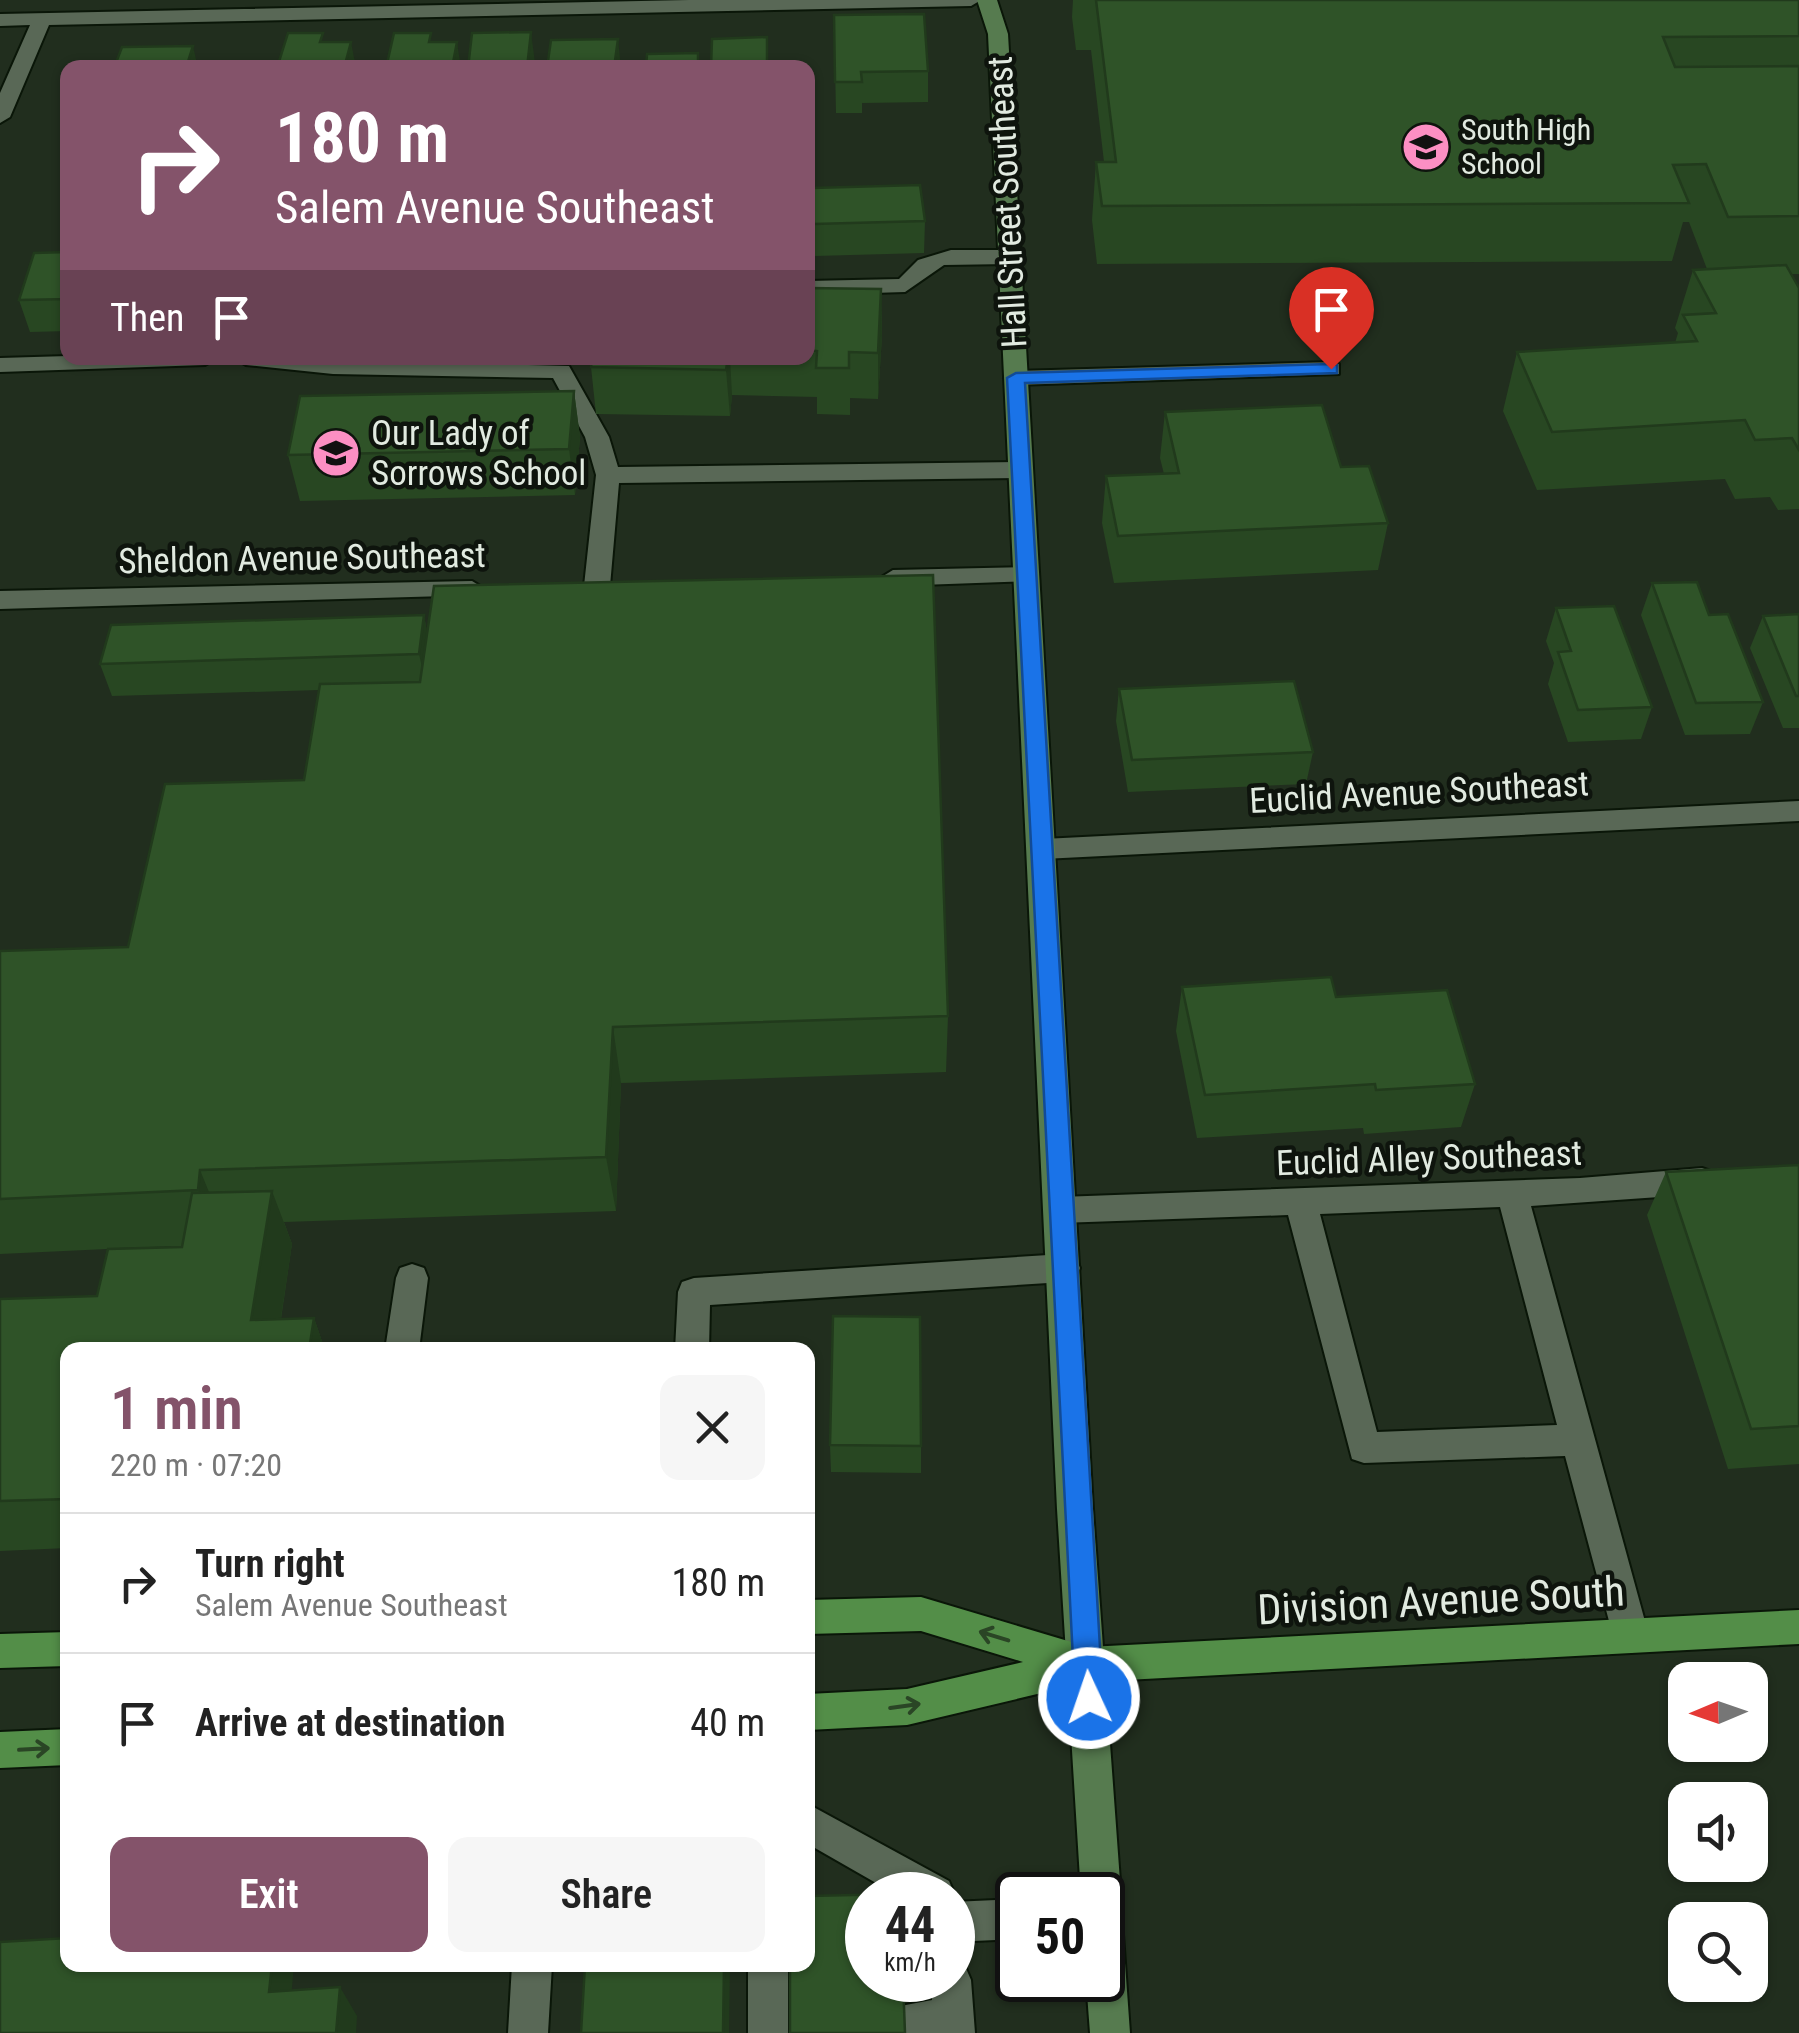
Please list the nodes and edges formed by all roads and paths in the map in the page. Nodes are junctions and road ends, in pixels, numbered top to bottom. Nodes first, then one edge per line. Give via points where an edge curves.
1 (972, 0) edge
2 (988, 0) edge
3 (0, 20) edge
4 (42, 20) junction
5 (0, 117) edge
6 (1010, 256) junction
7 (815, 288) edge
8 (60, 362) edge
9 (0, 364) edge
10 (335, 365) edge
11 (1331, 369) dead end
12 (1016, 378) junction
13 (1020, 470) junction
14 (608, 474) junction
15 (1026, 575) junction
16 (864, 579) edge
17 (596, 586) edge
18 (497, 588) edge
19 (0, 600) edge
20 (1799, 811) edge
21 (1043, 848) junction
22 (1739, 1178) edge
23 (1512, 1193) junction
24 (1300, 1200) junction
25 (1060, 1210) junction
26 (1064, 1268) junction
27 (412, 1278) dead end
28 (403, 1342) edge
29 (692, 1342) edge
30 (1580, 1440) junction
31 (815, 1617) edge
32 (1799, 1626) edge
33 (1631, 1636) junction
34 (60, 1648) edge
35 (0, 1652) edge
36 (1088, 1664) junction
37 (815, 1712) edge
38 (60, 1747) edge
39 (0, 1750) edge
40 (815, 1827) edge
41 (894, 1872) edge
42 (1100, 1872) edge
43 (532, 1972) edge
44 (769, 1972) edge
45 (1108, 2002) edge
46 (953, 2011) edge
47 (904, 2022) edge
48 (776, 2030) edge
49 (528, 2033) edge
50 (1110, 2033) edge

1 - 4 street
2 - 6 main road, Hall Street Southeast via 998,34
3 - 4 street
4 - 5 street
6 - 7 street via 938,258 918,266 905,285
6 - 12 main road, Hall Street Southeast
8 - 9 street
10 - 14 street via 561,371 597,437
11 - 12 street
12 - 13 main road, Hall Street Southeast
13 - 14 street
13 - 15 main road, Hall Street Southeast
14 - 17 street
15 - 16 street
15 - 21 main road, Hall Street Southeast
18 - 19 street, Sheldon Avenue Southeast
20 - 21 street, Euclid Avenue Southeast
21 - 25 main road, Hall Street Southeast
22 - 23 street, Euclid Alley Southeast
23 - 24 street, Euclid Alley Southeast
23 - 30 street
24 - 25 street, Euclid Alley Southeast
24 - 30 street via 1364,1448
25 - 26 main road, Hall Street Southeast
26 - 29 street via 694,1292
26 - 36 main road, Hall Street Southeast
27 - 28 street
30 - 33 street
36 -> 31 main road, Division Avenue South via 920,1614
32 - 33 main road, Division Avenue South
33 - 36 main road, Division Avenue South
34 - 35 main road
37 -> 36 main road, Division Avenue South via 907,1707
36 - 42 main road, Hall Street Southeast
39 -> 38 main road
40 - 41 street
43 - 49 street
44 - 48 street
45 - 50 main road
46 - 47 street

